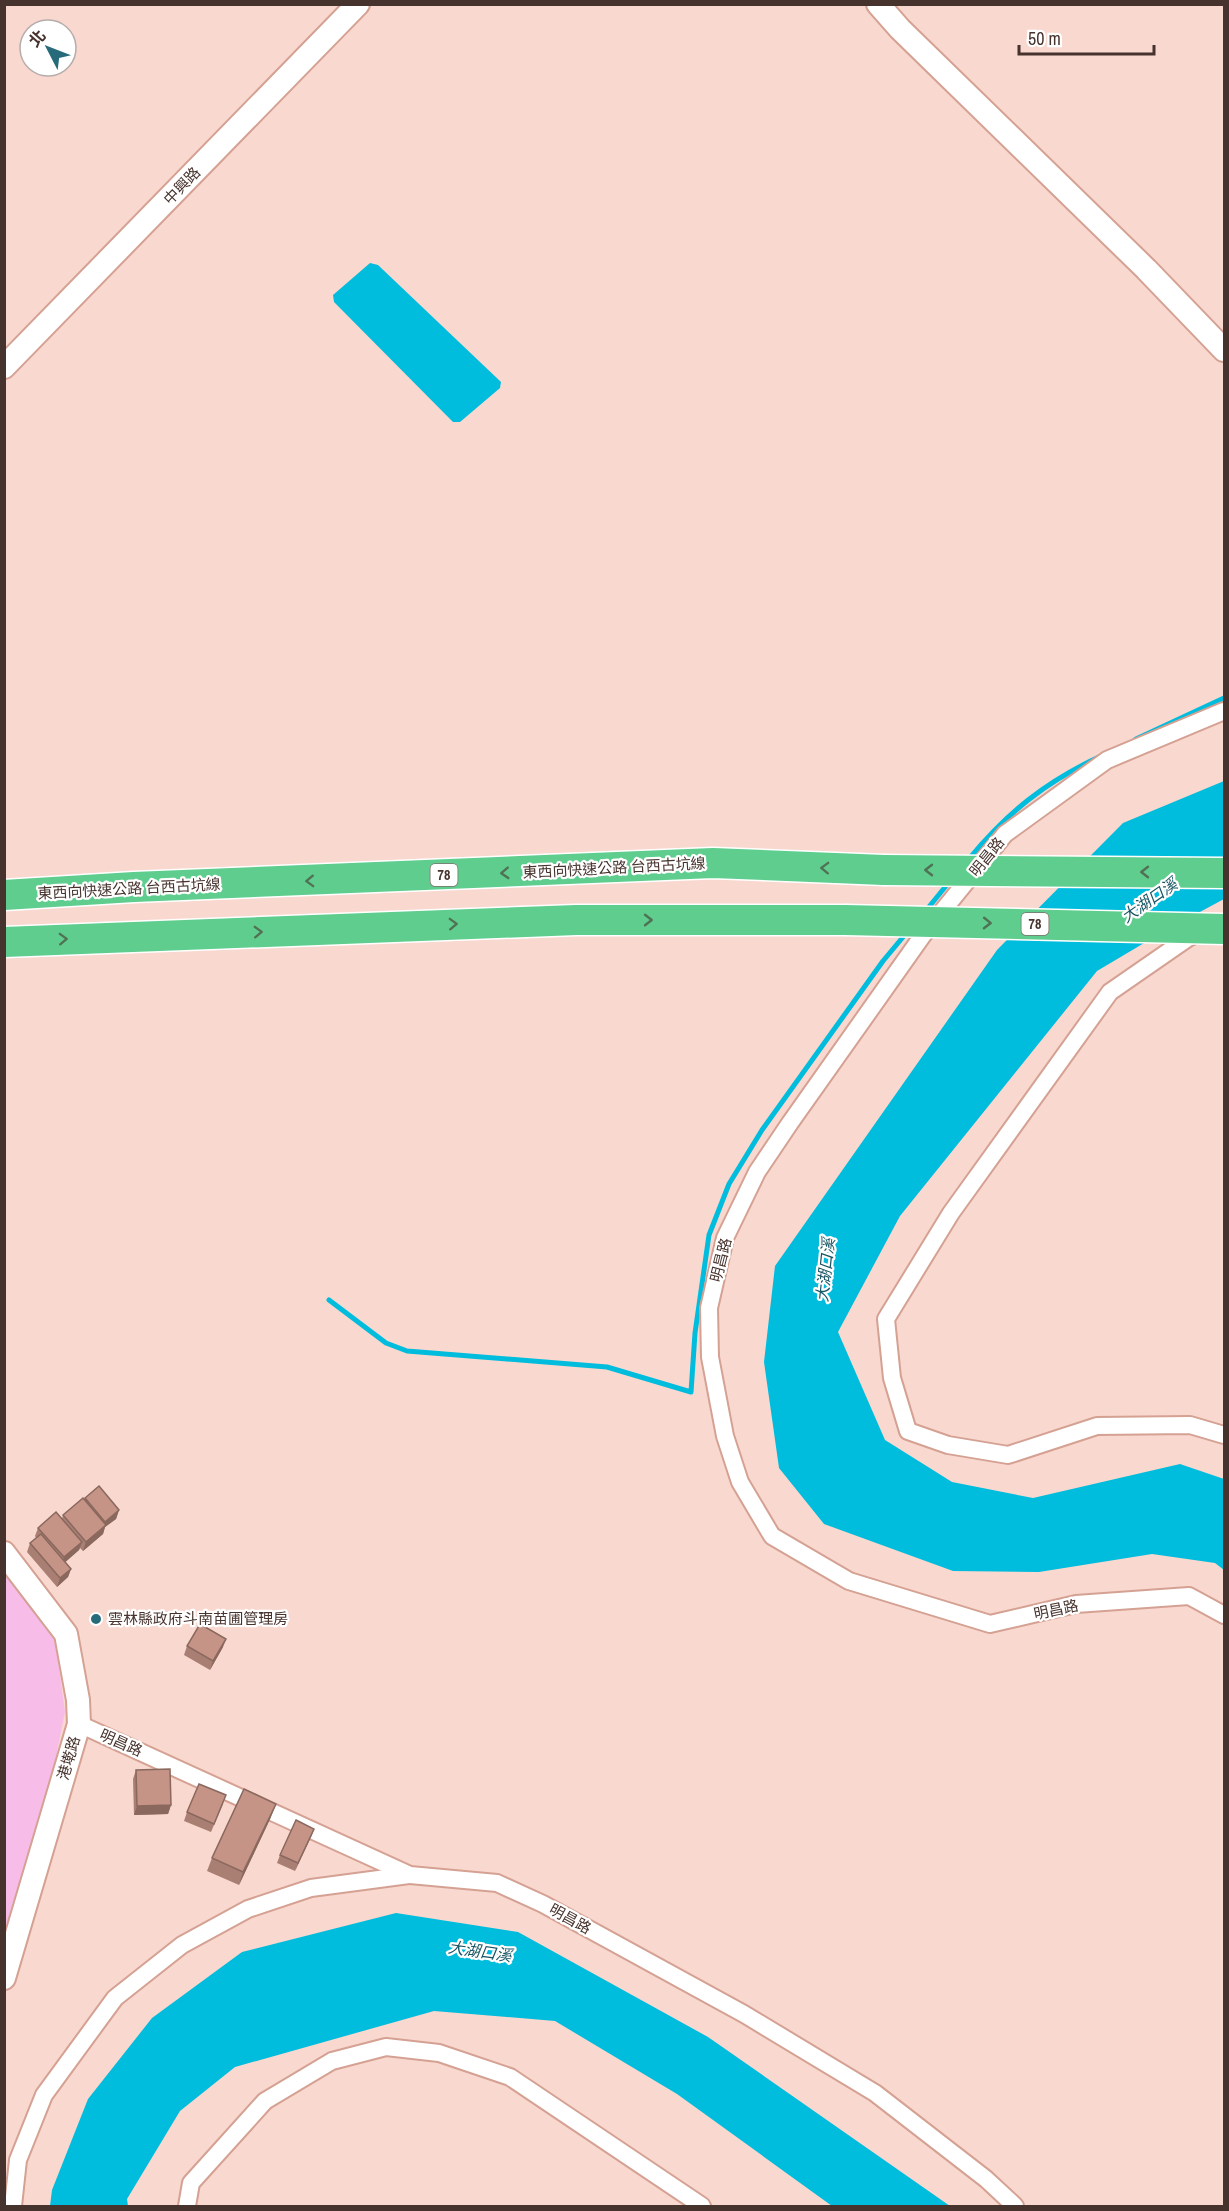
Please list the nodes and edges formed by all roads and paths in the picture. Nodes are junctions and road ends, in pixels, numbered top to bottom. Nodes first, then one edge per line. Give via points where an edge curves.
1 (358, 4) edge
2 (878, 4) edge
3 (1224, 350) edge
4 (4, 367) edge
5 (1224, 711) edge
6 (1224, 873) edge
7 (4, 895) edge
8 (1224, 923) edge
9 (1224, 929) edge
10 (4, 942) edge
11 (1224, 1435) edge
12 (4, 1553) edge
13 (1224, 1615) edge
14 (79, 1724) junction
15 (410, 1875) junction
16 (4, 1978) edge
17 (14, 2206) edge
18 (187, 2206) edge
19 (702, 2206) edge
20 (1015, 2206) edge

1 - 4 street, 中興路
2 - 3 street
5 - 13 street, 明昌路 via 1107,760 1005,834 923,935 757,1172 725,1238 710,1308 710,1357 725,1436 740,1482 772,1536 849,1581 990,1624 1076,1604 1189,1596
6 -> 7 highway, 東西向快速公路 台西古坑線 / 78, bridge via 713,864
8 - 11 street via 1188,938 1110,992 951,1213 886,1319 892,1378 908,1431 948,1445 1008,1455 1096,1426 1190,1425
10 -> 9 highway, 78, bridge via 576,920 845,920
12 - 14 street, 港墘路 via 66,1634
14 - 15 street, 明昌路
14 - 16 street, 港墘路
15 - 17 street via 311,1888 248,1909 182,1945 115,1998 44,2095 18,2160
15 - 20 street, 明昌路 via 497,1883 543,1904 734,2009 875,2093
18 - 19 street via 190,2183 265,2101 332,2061 386,2047 439,2053 510,2077

